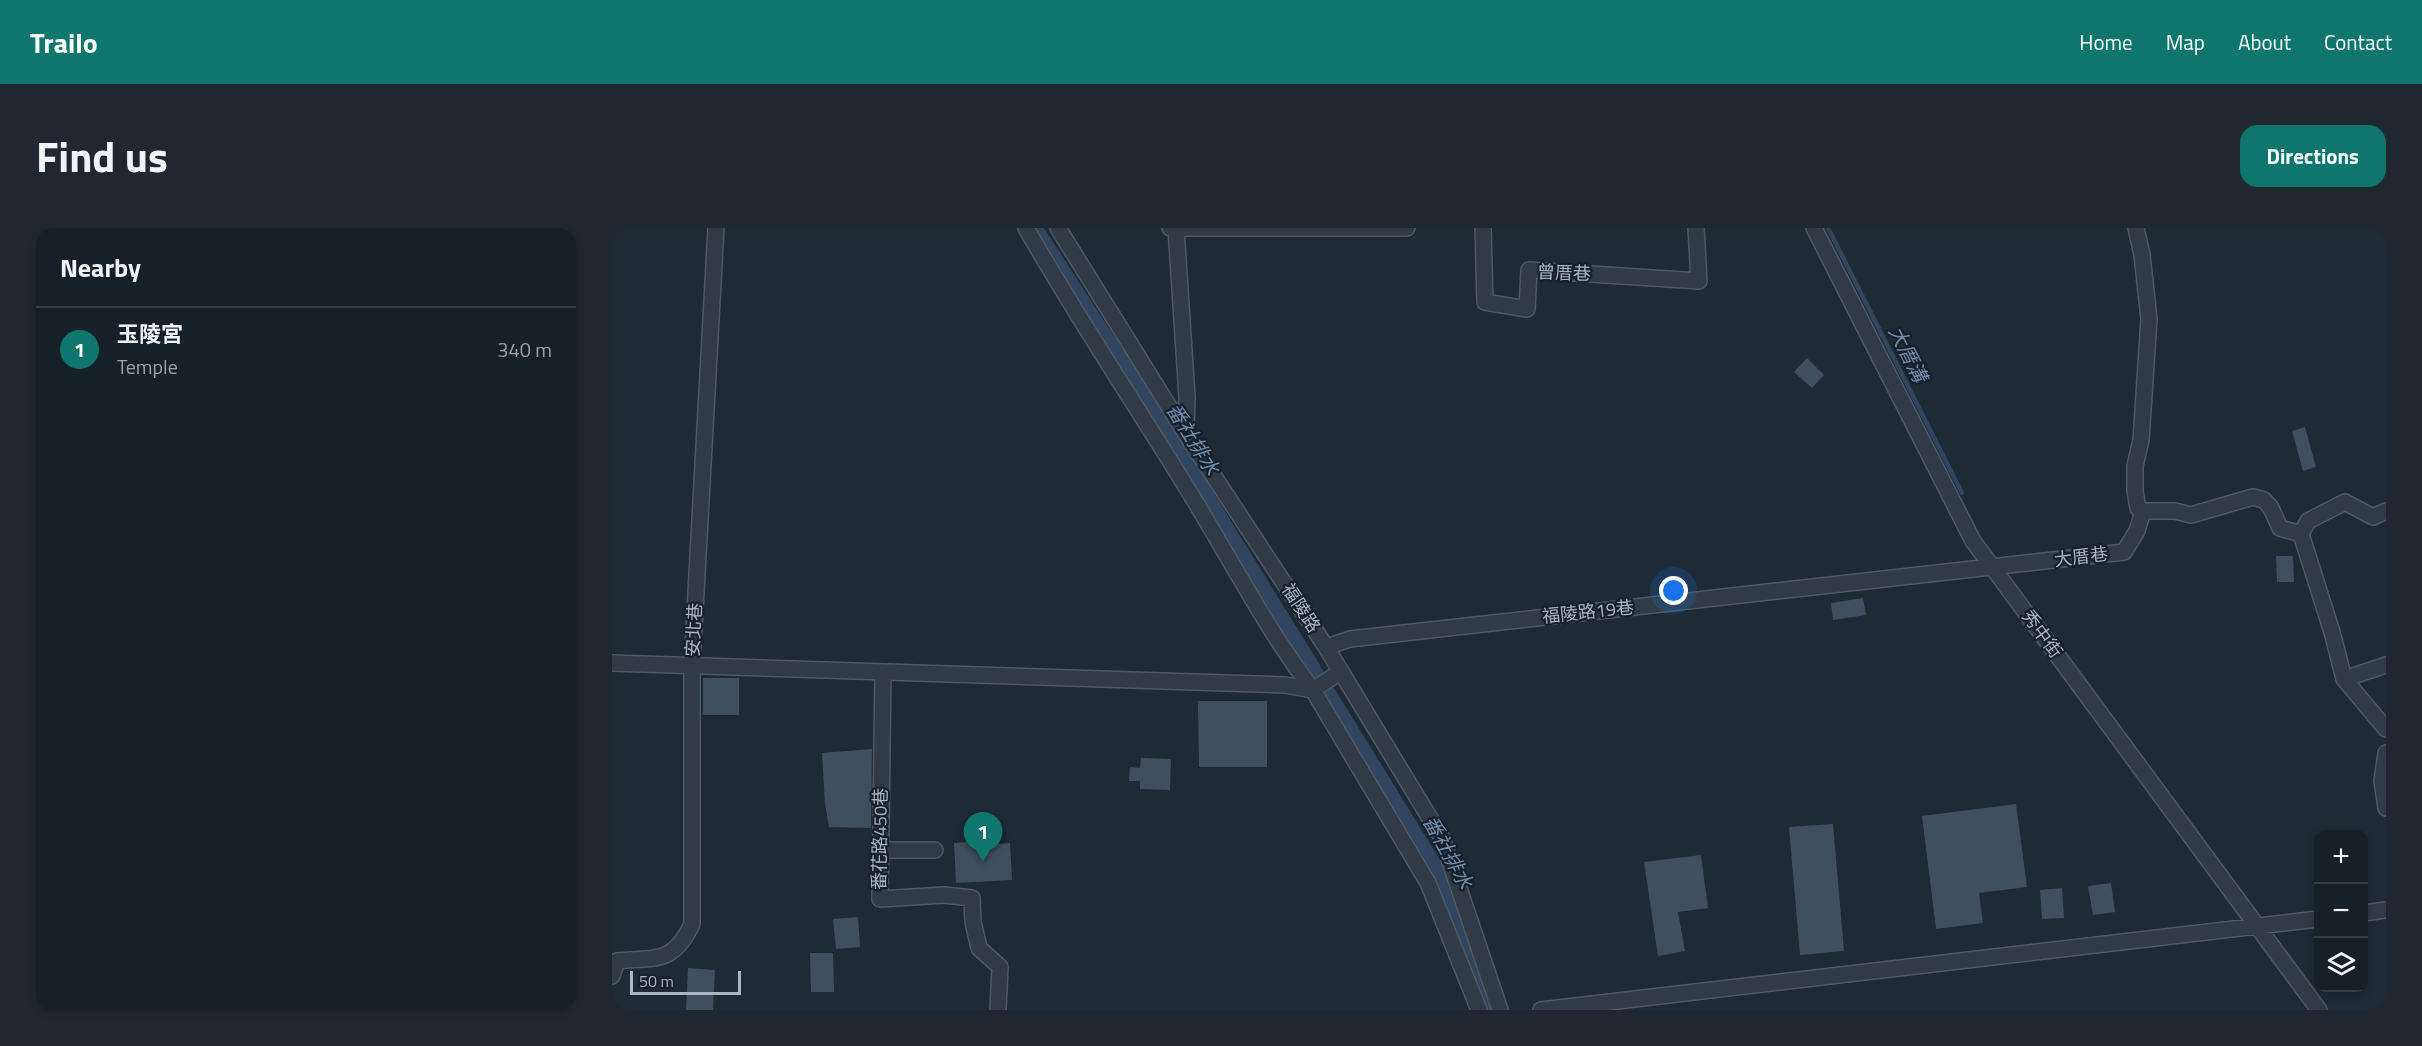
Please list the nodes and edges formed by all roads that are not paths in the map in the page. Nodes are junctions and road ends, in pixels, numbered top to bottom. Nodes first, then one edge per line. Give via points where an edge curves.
1 (716, 228) edge
2 (1026, 228) edge
3 (1058, 228) edge
4 (1170, 228) edge
5 (1176, 228) edge
6 (1407, 228) edge
7 (1483, 228) edge
8 (1696, 228) edge
9 (1814, 228) edge
10 (2136, 228) edge
11 (1186, 434) junction
12 (2143, 510) junction
13 (2386, 511) edge
14 (2301, 534) junction
15 (1994, 568) junction
16 (1326, 647) junction
17 (612, 663) edge
18 (692, 665) junction
19 (2386, 665) edge
20 (883, 672) junction
21 (1340, 672) junction
22 (2344, 679) junction
23 (1313, 690) junction
24 (2386, 729) edge
25 (2386, 753) edge
26 (2386, 808) edge
27 (880, 850) junction
28 (935, 850) dead end
29 (2386, 910) edge
30 (2368, 912) edge
31 (2314, 920) edge
32 (2259, 927) junction
33 (615, 960) edge
34 (612, 976) edge
35 (998, 1010) edge
36 (1479, 1010) edge
37 (1500, 1010) edge
38 (1541, 1010) edge
39 (2319, 1010) edge

1 - 18 street, 安北巷
2 - 23 street via 1072,309
3 - 11 street, 福陵路
4 - 5 street
5 - 6 street
5 - 11 street
7 - 8 street, 曾厝巷 via 1485,302 1527,309 1530,270 1699,281
9 - 15 street, 秀中街 via 1972,541
10 - 12 street via 2149,318 2142,440 2135,466 2138,508
11 - 16 street, 福陵路
12 - 14 street via 2191,515 2253,497 2264,500 2271,508 2280,528
12 - 15 street, 大厝巷 via 2137,531 2124,552
13 - 14 street via 2373,517 2345,502 2308,521
14 - 22 street
15 - 16 street, 福陵路19巷 via 1350,639
15 - 32 street, 秀中街
16 - 21 street, 福陵路
17 - 18 street
18 - 20 street
18 - 33 street, 安北巷 via 692,924 684,942 667,956
19 - 22 street
20 - 23 street via 1286,685
20 - 27 street, 番花路450巷
21 - 23 street
21 - 37 street, 福陵路 via 1442,838
22 - 24 street
23 - 36 street via 1428,883
25 - 26 street via 2382,781
27 - 28 street
27 - 35 street, 番花路450巷 via 879,899 944,895 972,898 972,922 980,948 1000,967
29 - 30 street
31 - 32 street
32 - 38 street
32 - 39 street, 秀中街
33 - 34 street, 安北巷

